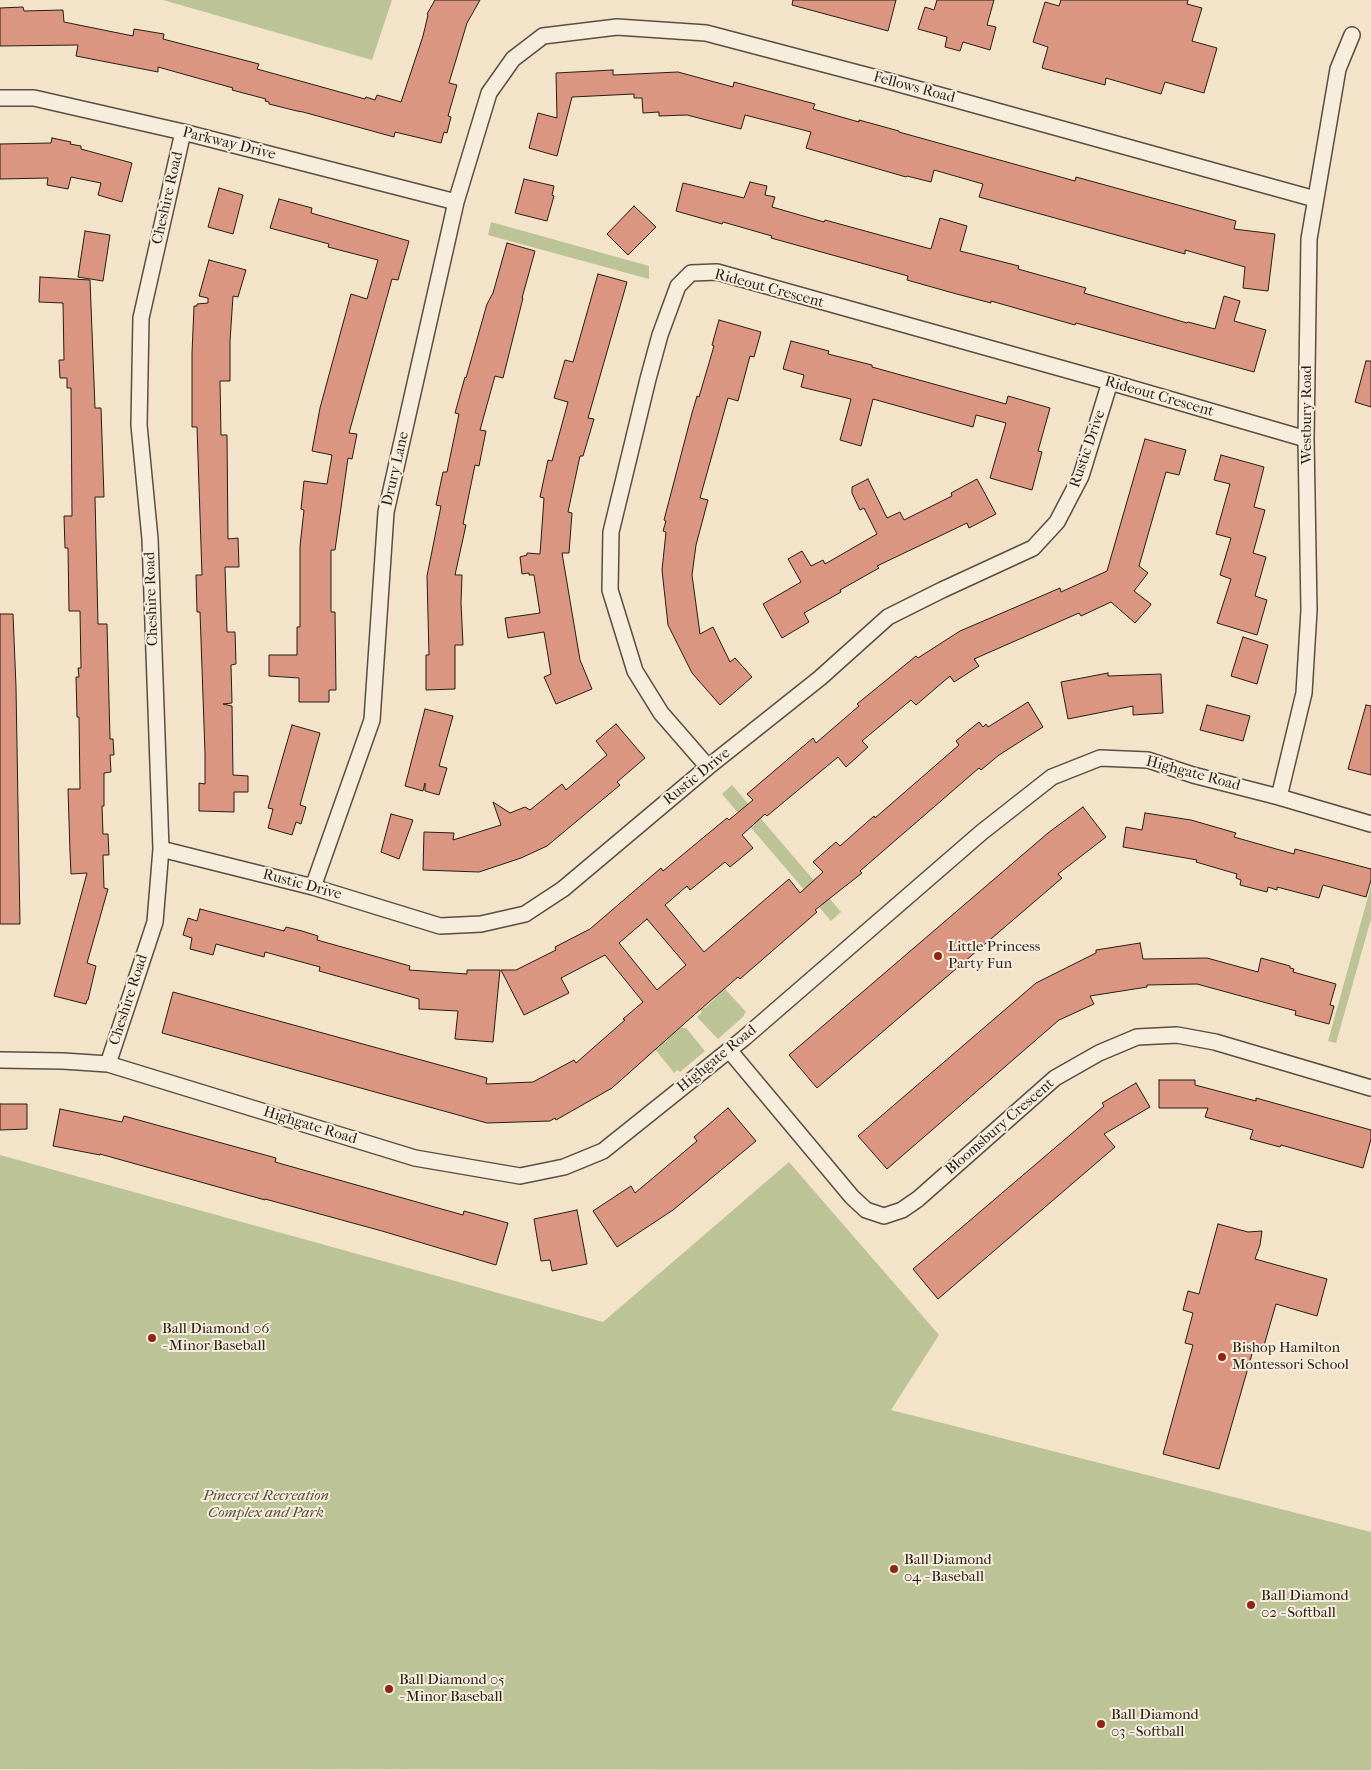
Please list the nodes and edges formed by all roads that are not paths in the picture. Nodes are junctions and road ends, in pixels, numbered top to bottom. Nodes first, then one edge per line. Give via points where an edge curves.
1 (1352, 35) dead end
2 (513, 59) joint
3 (0, 98) edge
4 (183, 132) junction
5 (1315, 199) junction
6 (456, 202) junction
7 (1110, 382) junction
8 (1306, 439) junction
9 (708, 767) junction
10 (1279, 797) junction
11 (1371, 824) edge
12 (161, 849) junction
13 (313, 887) junction
14 (728, 1050) junction
15 (0, 1060) edge
16 (108, 1064) junction
17 (1371, 1088) edge

1 - 5 street, Westbury Road via 1338,69
2 - 5 street, Fellows Road via 543,36 616,27 706,34 901,84
2 - 6 street, Drury Lane via 489,93
3 - 4 street, Parkway Drive via 34,98
4 - 6 street, Parkway Drive
4 - 12 street, Cheshire Road via 142,318 139,425 150,539
5 - 8 street, Westbury Road via 1308,266
6 - 13 street, Drury Lane via 386,512 372,720
7 - 8 street, Rideout Crescent
7 - 9 street, Rustic Drive via 1081,476 1057,522 1033,548 888,618 820,678
7 - 9 street, Rideout Crescent via 717,272 691,273 678,286 660,335 611,532 610,590 635,671 661,713
8 - 10 street, Westbury Road via 1309,610 1304,684
9 - 13 street, Rustic Drive via 563,889 525,914 481,924 440,926
10 - 11 street, Highgate Road
10 - 14 street, Highgate Road via 1148,760 1100,758 1052,776
12 - 13 street, Rustic Drive
12 - 16 street, Cheshire Road via 155,922
14 - 16 street, Highgate Road via 603,1151 564,1167 520,1176 415,1158
14 - 17 street, Bloomsbury Crescent via 852,1197 866,1210 884,1216 902,1210 918,1199 1055,1078 1099,1053 1137,1037 1177,1034 1215,1042
15 - 16 street, Highgate Road

